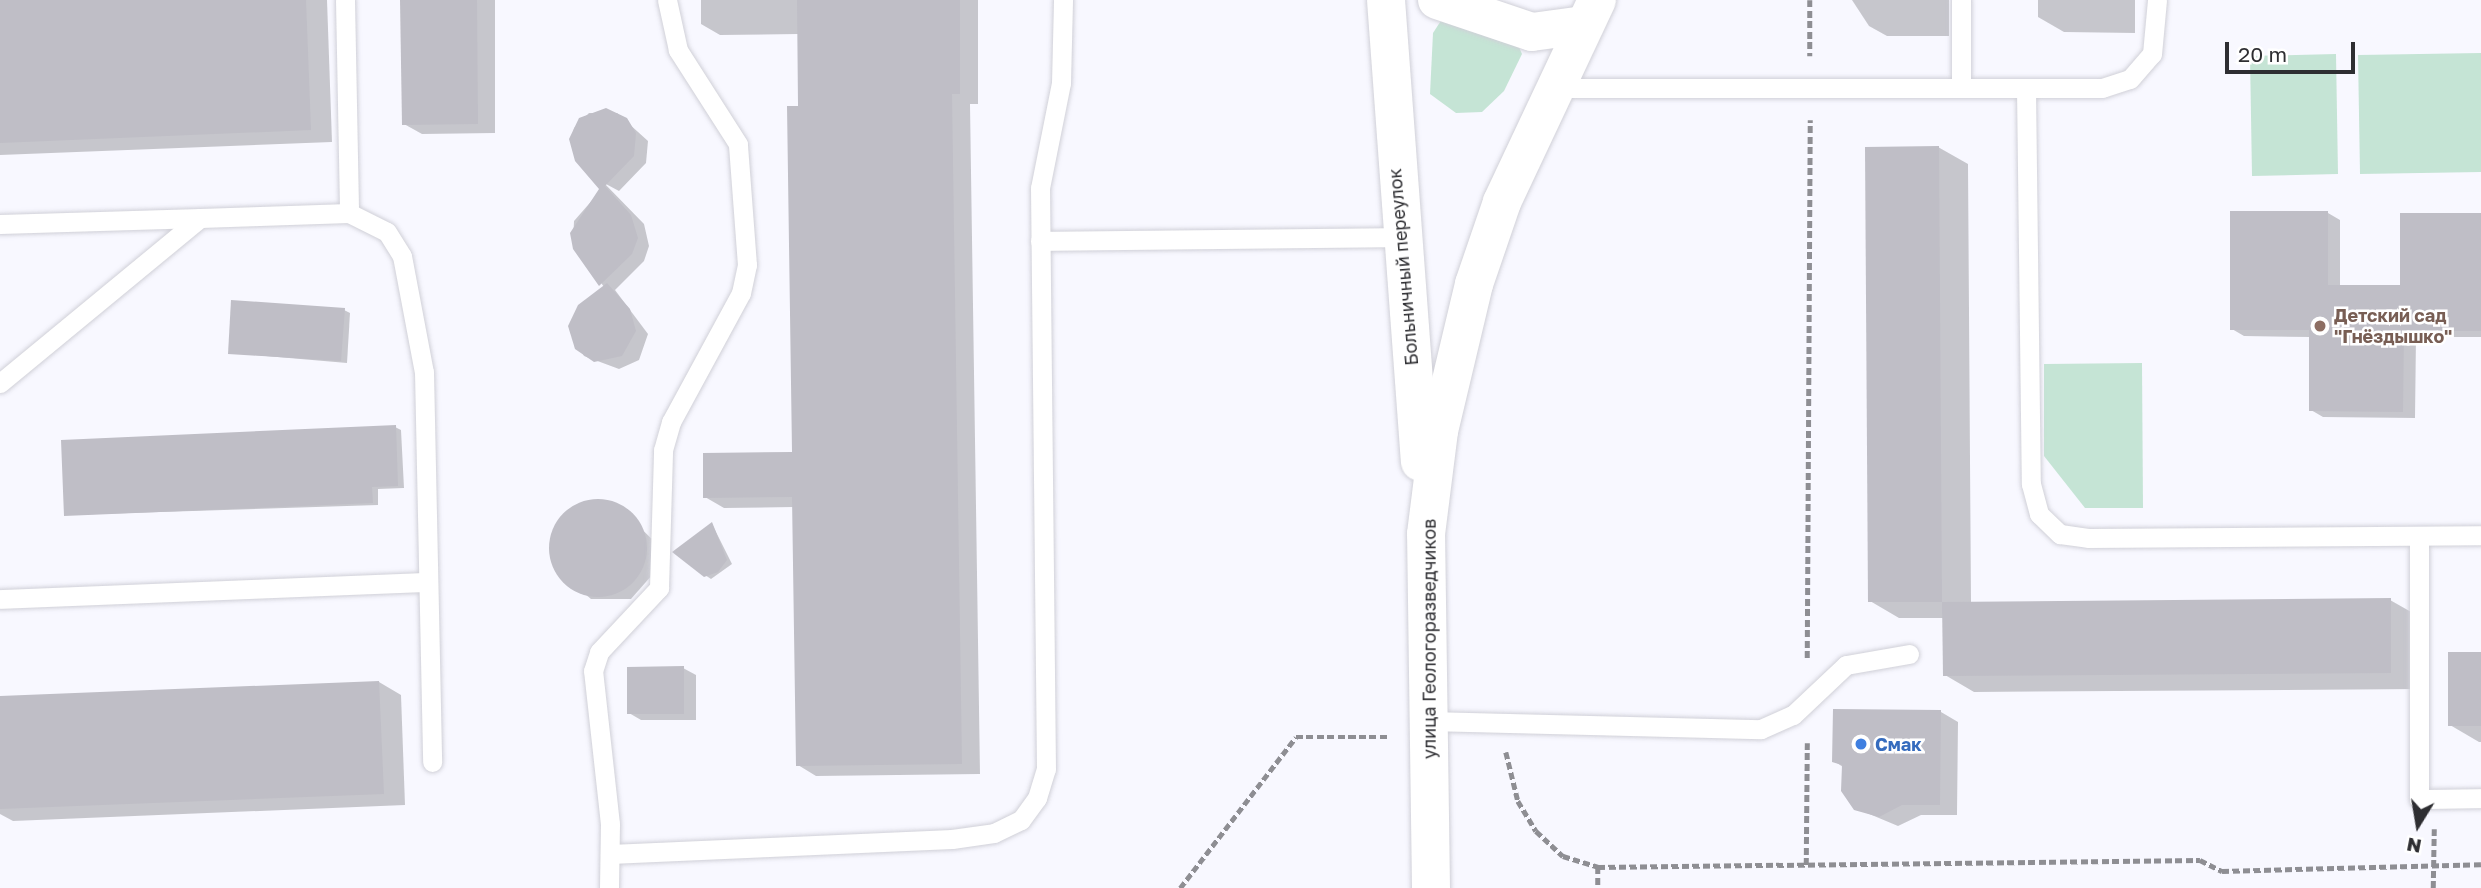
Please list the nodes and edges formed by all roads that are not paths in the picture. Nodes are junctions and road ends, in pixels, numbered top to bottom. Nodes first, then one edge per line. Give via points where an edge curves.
1 (345, 0) edge
2 (667, 0) edge
3 (1063, 0) edge
4 (1386, 0) edge
5 (1437, 0) edge
6 (1961, 0) edge
7 (2157, 0) edge
8 (1590, 13) edge
9 (1553, 88) junction
10 (1961, 88) junction
11 (2026, 88) junction
12 (349, 213) junction
13 (200, 218) junction
14 (0, 224) edge
15 (1401, 237) junction
16 (1040, 241) junction
17 (0, 383) edge
18 (1426, 534) junction
19 (2481, 535) edge
20 (2419, 536) junction
21 (428, 582) junction
22 (0, 599) edge
23 (1909, 654) dead end
24 (1429, 721) junction
25 (432, 762) dead end
26 (2481, 798) edge
27 (610, 855) junction
28 (609, 888) edge
29 (1431, 888) edge

1 - 12 lane
2 - 27 lane via 678,50 738,144 747,265 741,293 671,422 663,450 659,589 599,652 593,671
3 - 16 lane via 1061,83 1043,163
4 - 15 street, Больничный переулок
5 - 8 street via 1532,32
6 - 10 lane
7 - 11 lane via 2152,54 2130,79 2102,88
8 - 9 street, улица Геологоразведчиков
9 - 10 lane
9 - 18 street, улица Геологоразведчиков via 1474,284 1438,431
10 - 11 lane
11 - 20 lane via 2031,484 2039,514 2060,534 2088,538
12 - 13 lane
12 - 21 lane via 387,232 402,256 420,330
13 - 14 lane
13 - 17 lane
15 - 16 lane
15 - 18 street, Больничный переулок
16 - 27 lane via 1046,769 1037,798 1012,825 952,839
18 - 24 street, улица Геологоразведчиков
19 - 20 lane
20 - 26 lane via 2419,799
21 - 22 lane
21 - 25 lane
23 - 24 lane via 1861,657 1779,724 1761,729
24 - 29 street, улица Геологоразведчиков
27 - 28 lane

